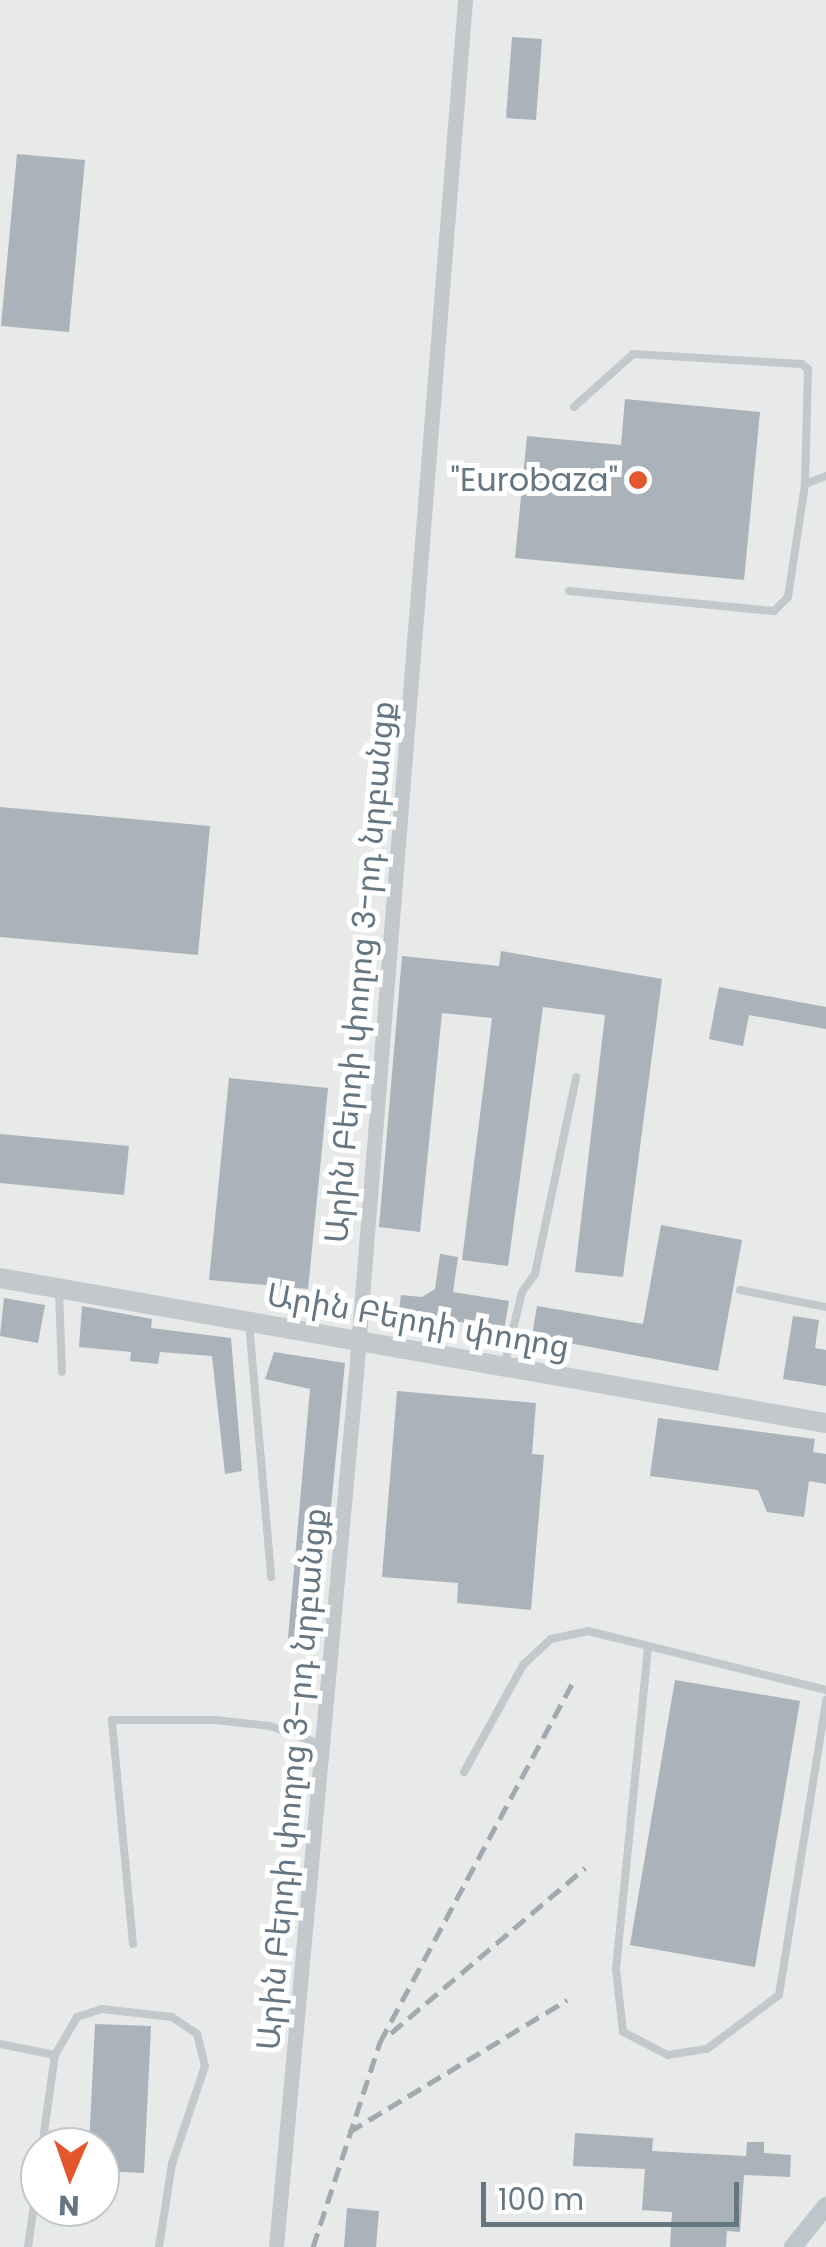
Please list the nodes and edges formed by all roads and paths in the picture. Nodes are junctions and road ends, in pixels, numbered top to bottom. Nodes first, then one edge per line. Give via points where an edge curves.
1 (466, 0) edge
2 (574, 408) dead end
3 (826, 476) edge
4 (804, 484) junction
5 (569, 592) dead end
6 (576, 1076) dead end
7 (0, 1278) edge
8 (59, 1288) junction
9 (740, 1290) dead end
10 (826, 1307) edge
11 (249, 1322) junction
12 (358, 1341) junction
13 (504, 1366) junction
14 (62, 1372) dead end
15 (826, 1423) edge
16 (271, 1578) dead end
17 (648, 1648) junction
18 (826, 1690) edge
19 (826, 1700) edge
20 (324, 1746) junction
21 (464, 1772) dead end
22 (133, 1944) dead end
23 (0, 2044) edge
24 (55, 2055) junction
25 (45, 2127) edge
26 (159, 2247) edge
27 (276, 2247) edge

1 - 12 street, Արին Բերդի փողոց 3-րդ նրբանցք
2 - 4 lane via 633,354 802,364 808,369
3 - 4 lane
4 - 5 lane via 788,597 774,611
6 - 13 lane via 535,1274 522,1292
7 - 8 street, Արին Բերդի փողոց
8 - 11 street, Արին Բերդի փողոց
8 - 14 lane
9 - 10 lane
11 - 12 street, Արին Բերդի փողոց
11 - 16 lane
12 - 13 street, Արին Բերդի փողոց
12 - 20 street, Արին Բերդի փողոց 3-րդ նրբանցք
13 - 15 street, Արին Բերդի փողոց
17 - 18 lane
17 - 19 lane via 616,1969 623,2032 668,2055 707,2049 779,1995
17 - 21 lane via 588,1631 551,1639 523,1666
20 - 22 lane via 270,1726 112,1720
20 - 27 street, Արին Բերդի փողոց 3-րդ նրբանցք
23 - 24 lane
24 - 25 lane
24 - 26 lane via 77,2017 102,2009 172,2016 197,2034 205,2066 172,2164

